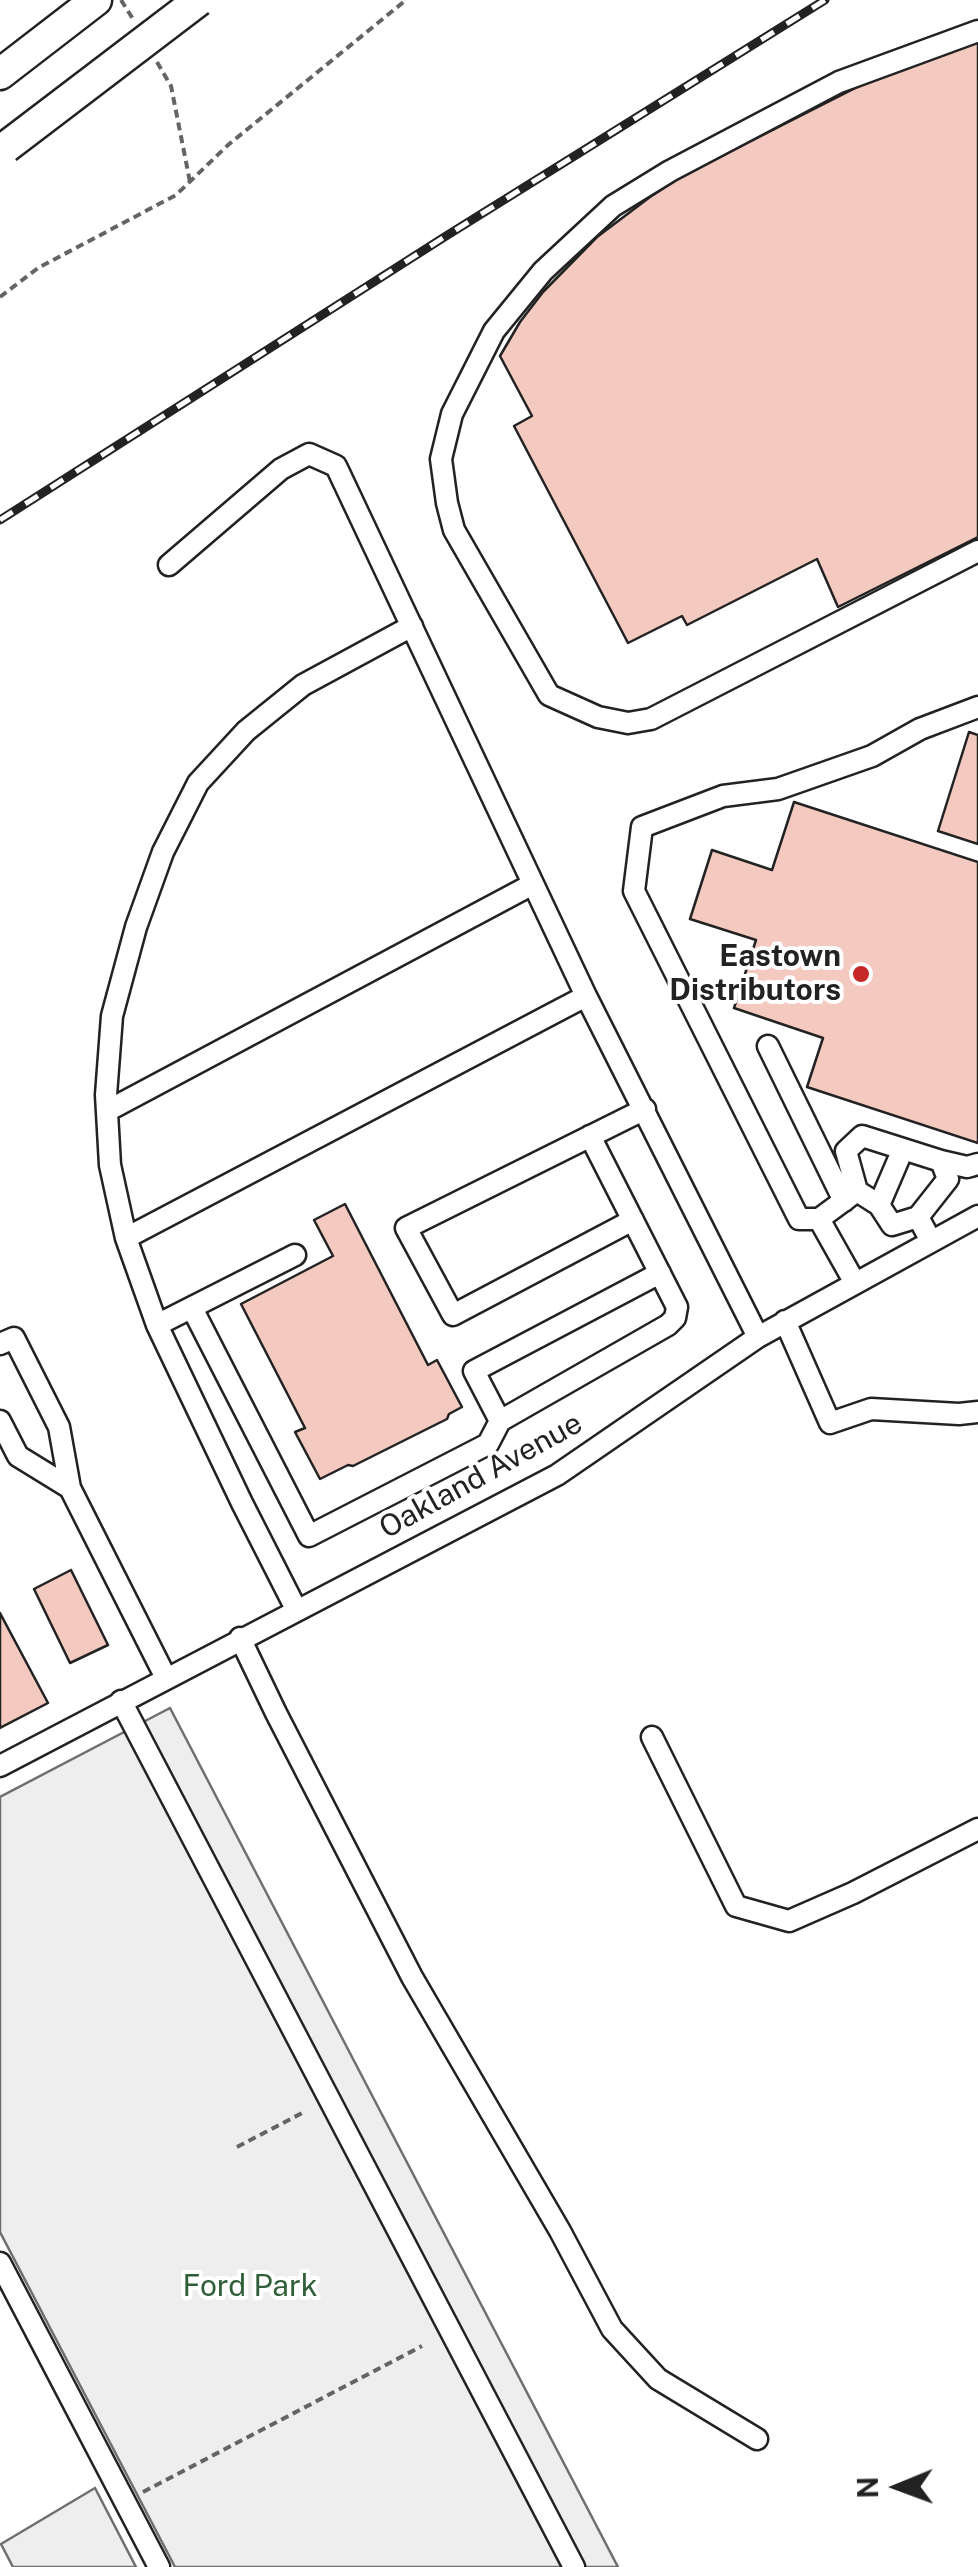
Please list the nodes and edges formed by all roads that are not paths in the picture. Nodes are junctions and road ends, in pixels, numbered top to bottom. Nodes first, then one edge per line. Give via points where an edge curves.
1 (96, 0) edge
2 (199, 0) edge
3 (978, 32) edge
4 (0, 74) edge
5 (3, 149) edge
6 (978, 551) edge
7 (169, 565) dead end
8 (412, 626) junction
9 (978, 708) edge
10 (533, 884) junction
11 (586, 996) junction
12 (768, 1046) dead end
13 (645, 1110) junction
14 (107, 1111) junction
15 (590, 1136) junction
16 (903, 1149) junction
17 (941, 1162) junction
18 (978, 1164) edge
19 (850, 1196) junction
20 (879, 1205) junction
21 (978, 1216) edge
22 (918, 1218) junction
23 (819, 1219) junction
24 (633, 1220) junction
25 (126, 1238) junction
26 (931, 1240) junction
27 (296, 1255) dead end
28 (660, 1274) junction
29 (855, 1283) junction
30 (192, 1308) junction
31 (784, 1321) junction
32 (157, 1325) junction
33 (758, 1338) junction
34 (0, 1344) edge
35 (978, 1412) edge
36 (0, 1420) edge
37 (500, 1421) junction
38 (70, 1488) junction
39 (296, 1609) junction
40 (240, 1638) junction
41 (166, 1678) junction
42 (122, 1701) junction
43 (652, 1737) dead end
44 (0, 1766) edge
45 (978, 1829) edge
46 (0, 2263) edge
47 (757, 2439) dead end
48 (159, 2567) edge
49 (574, 2567) edge

1 - 4 highway
2 - 5 highway, bridge
3 - 6 street via 839,82 614,206 543,271 494,331 452,414 441,459 454,530 549,695 628,724 651,719
7 - 8 street via 282,469 309,454 336,466
8 - 10 street
8 - 14 street via 303,685 198,783 136,926 112,1016
9 - 23 street via 872,756 778,789 722,796 642,827 634,891 799,1219
10 - 11 street
10 - 14 street
11 - 13 street
11 - 25 street
12 - 19 street
13 - 15 street
13 - 33 street
14 - 25 street via 110,1165
15 - 24 street
15 - 24 street via 406,1228 454,1315
16 - 17 street
16 - 19 street via 862,1136 846,1151
16 - 20 street
17 - 18 street
17 - 22 street via 948,1179
19 - 20 street
19 - 23 street
20 - 22 street via 892,1225
21 - 26 street, Oakland Avenue
22 - 26 street
23 - 29 street
24 - 28 street
25 - 32 street
26 - 29 street, Oakland Avenue
27 - 30 street
28 - 37 street via 677,1307 668,1325
28 - 37 street via 474,1371
29 - 31 street, Oakland Avenue
30 - 32 street
30 - 37 street via 309,1536 488,1444
31 - 33 street, Oakland Avenue
31 - 35 street via 830,1422 870,1409
32 - 39 street
33 - 39 street, Oakland Avenue via 557,1475
34 - 38 street via 14,1338 59,1428
36 - 38 street via 18,1456
38 - 41 street
39 - 40 street, Oakland Avenue
40 - 41 street, Oakland Avenue
40 - 47 street via 412,1976 612,2329 658,2379
41 - 42 street, Oakland Avenue
42 - 44 street, Oakland Avenue
42 - 49 street
43 - 45 street via 736,1906 788,1921
46 - 48 street

